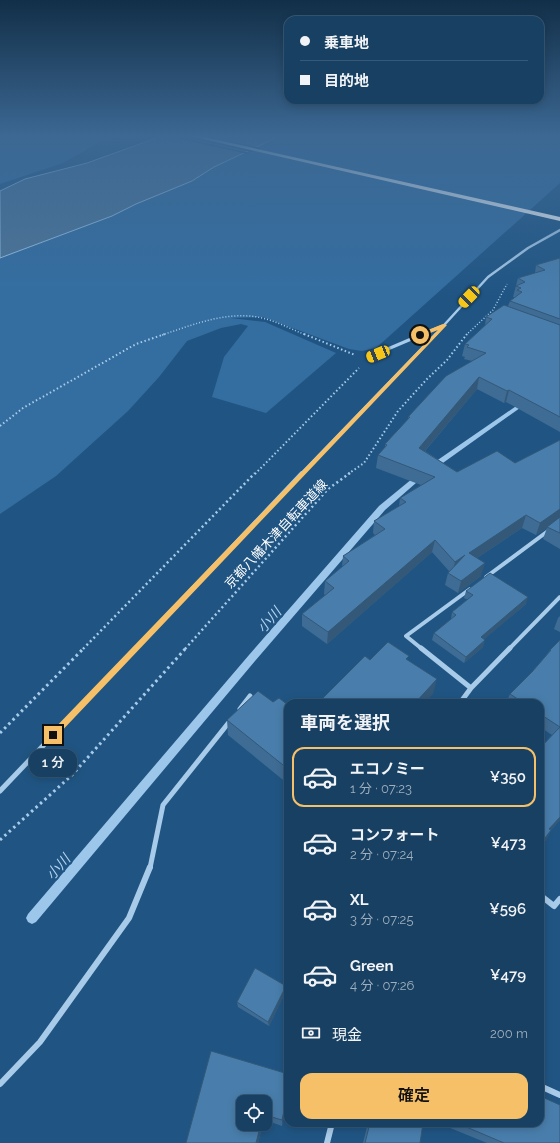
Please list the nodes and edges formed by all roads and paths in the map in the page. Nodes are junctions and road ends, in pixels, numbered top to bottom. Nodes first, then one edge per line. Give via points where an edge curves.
1 (429, 189) edge
2 (560, 219) edge
3 (560, 230) edge
4 (508, 282) dead end
5 (444, 325) junction
6 (369, 357) junction
7 (0, 426) edge
8 (554, 527) edge
9 (483, 579) edge
10 (477, 584) edge
11 (560, 596) edge
12 (471, 688) junction
13 (250, 696) edge
14 (463, 699) edge
15 (0, 733) edge
16 (0, 791) edge
17 (0, 840) edge
18 (544, 898) edge
19 (560, 899) edge
20 (0, 1084) edge
21 (544, 1088) edge
22 (560, 1096) edge
23 (331, 1127) edge
24 (328, 1143) edge

1 - 2 highway
3 - 5 street via 528,248 492,274
4 - 17 path, 京都八幡木津自転車道線 via 493,310 469,332 447,360 398,411 364,463 328,489 72,775
5 - 6 street
5 - 16 street
6 - 7 path via 353,355 266,319 233,316 208,320 136,344 23,408
6 - 15 path
8 - 9 street
10 - 12 street via 406,636
11 - 12 street
12 - 14 street
13 - 20 street via 163,805 150,872 129,918 40,1042
18 - 19 street via 554,906
21 - 22 street
23 - 24 street

